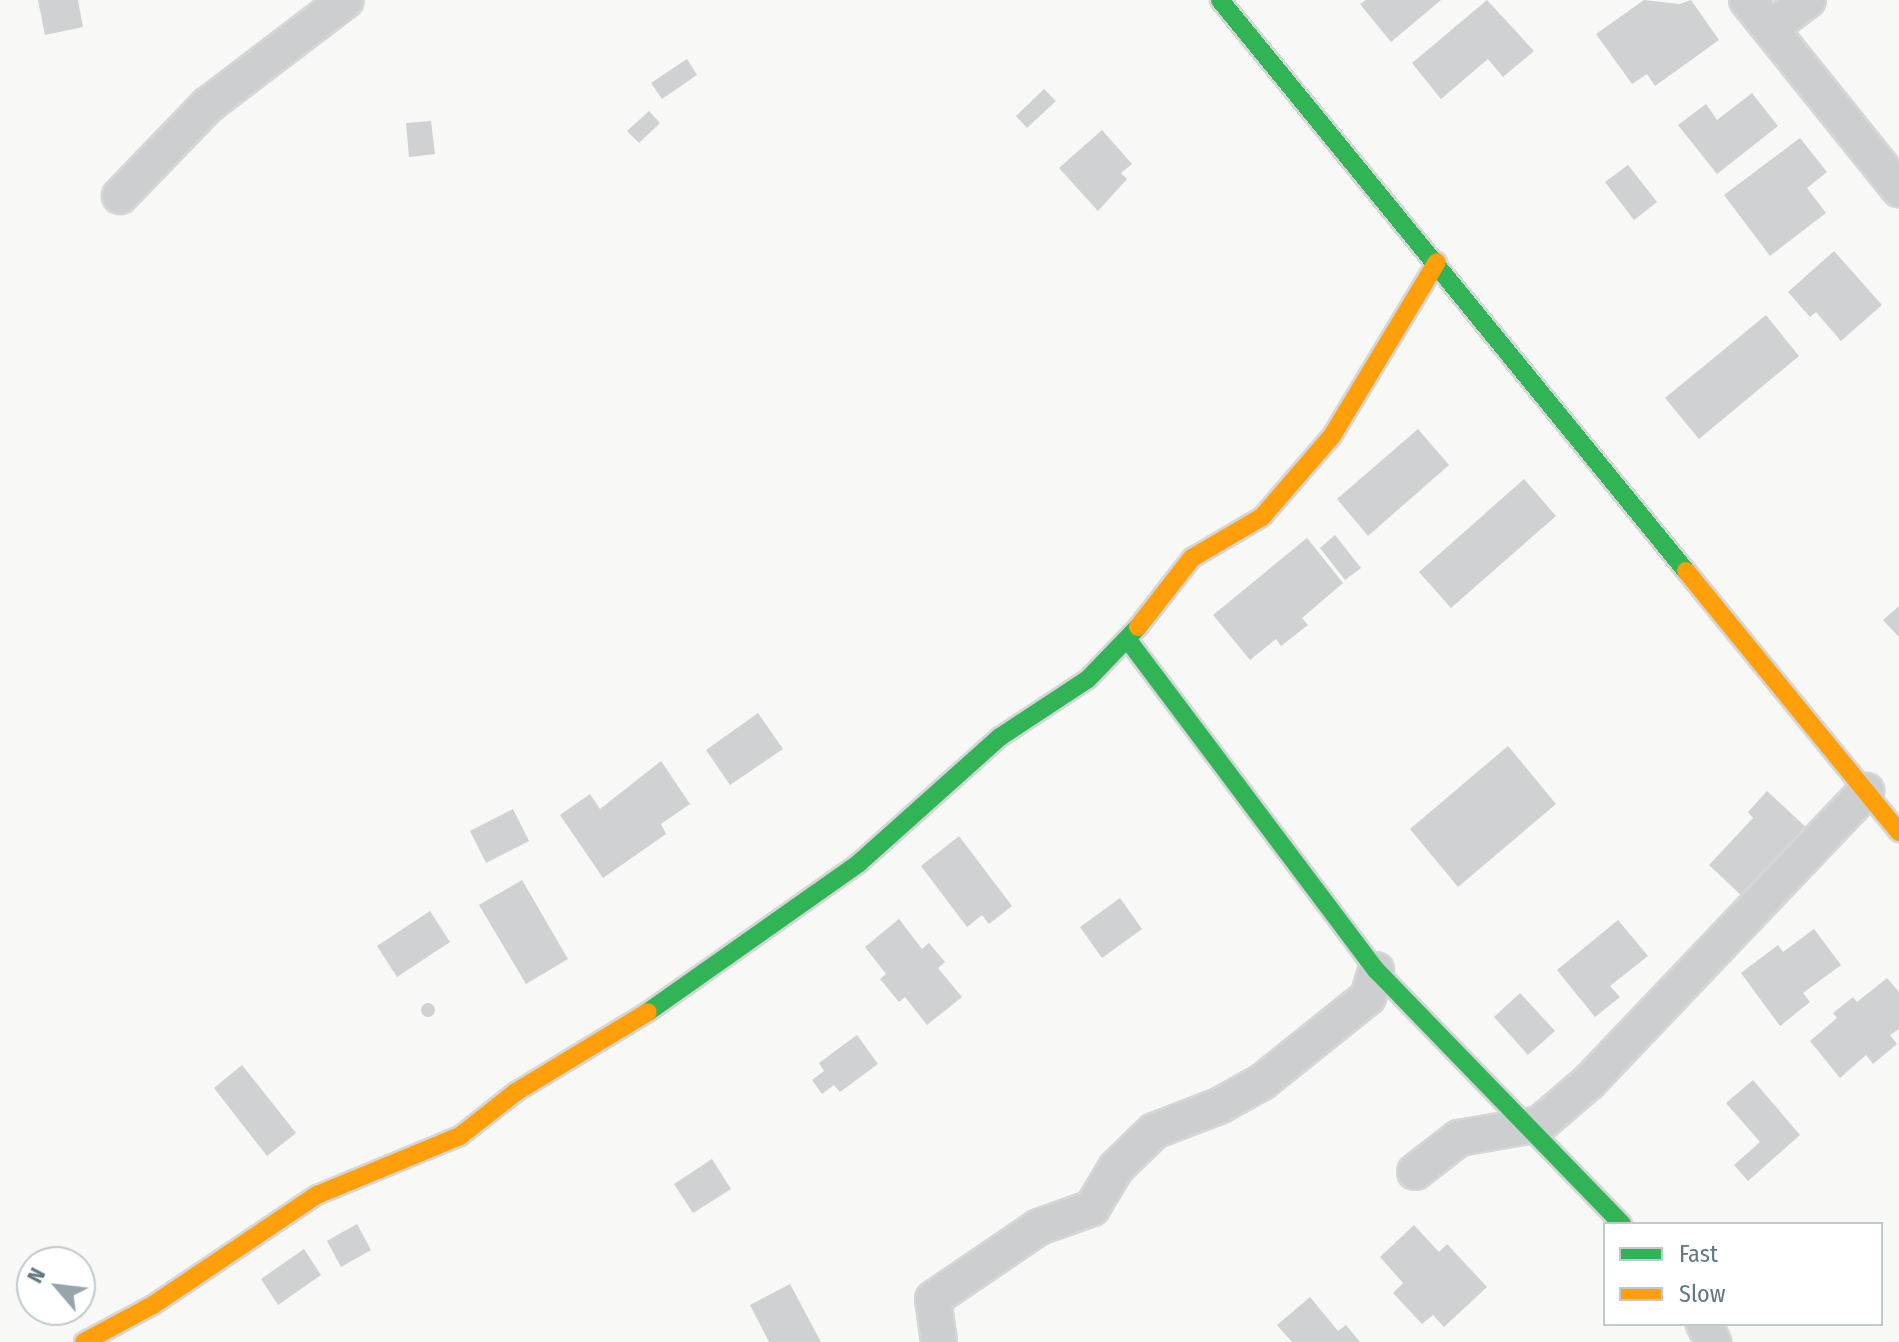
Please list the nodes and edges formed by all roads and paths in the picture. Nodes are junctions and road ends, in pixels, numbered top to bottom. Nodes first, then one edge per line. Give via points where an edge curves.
1 (346, 0) edge
2 (1220, 0) edge
3 (1747, 0) edge
4 (1808, 0) edge
5 (1770, 28) junction
6 (1899, 189) edge
7 (120, 196) dead end
8 (1437, 262) junction
9 (1128, 640) junction
10 (1866, 791) junction
11 (1899, 832) edge
12 (1376, 970) junction
13 (1532, 1127) junction
14 (1415, 1172) dead end
15 (1620, 1222) edge
16 (84, 1342) edge
17 (939, 1342) edge

1 - 7 street via 208,105
2 - 8 street
3 - 5 street
4 - 5 street
5 - 6 street
8 - 9 street via 1332,436 1262,517 1192,558
8 - 10 street
9 - 12 street
9 - 16 street via 1088,679 1000,737 859,863 685,990 516,1092 460,1136 317,1195 153,1305
10 - 11 street
10 - 13 street via 1589,1082
12 - 13 street
12 - 17 street via 1368,997 1262,1082 1219,1106 1154,1131 1116,1168 1092,1208 1039,1227 933,1299
13 - 14 street via 1466,1135
13 - 15 street

